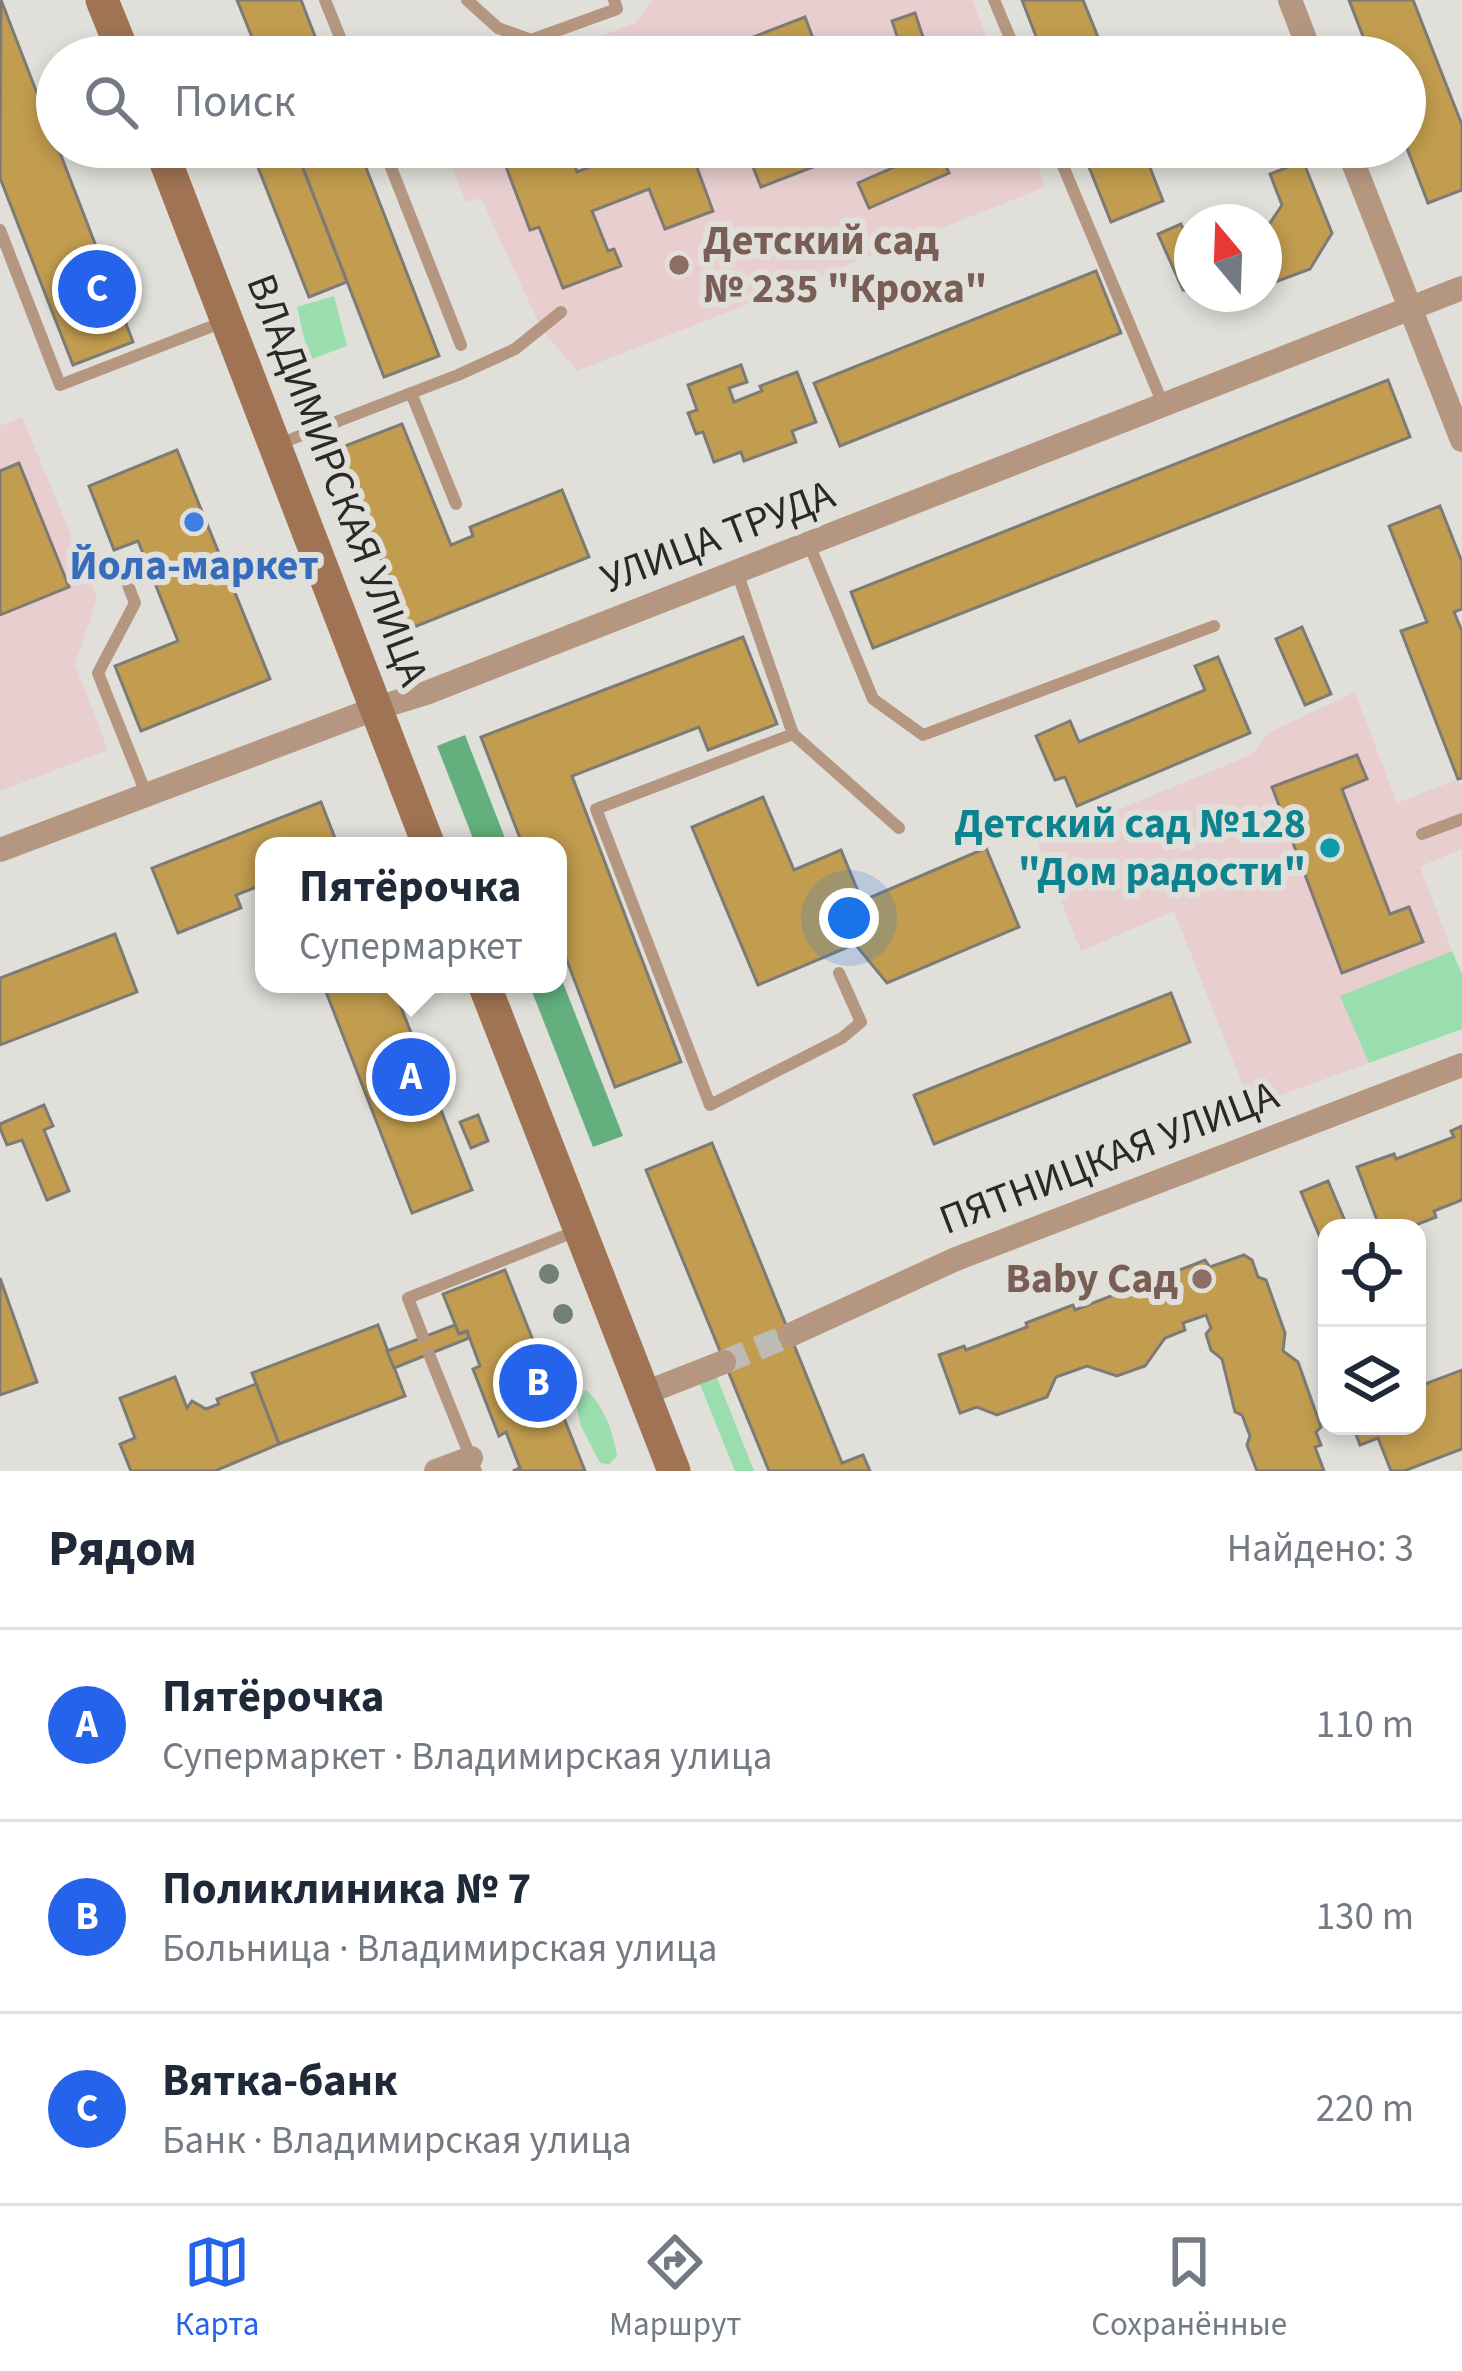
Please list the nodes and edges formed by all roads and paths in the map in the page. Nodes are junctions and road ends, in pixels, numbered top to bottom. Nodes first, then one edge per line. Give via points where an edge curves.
1 (102, 0) edge
2 (325, 0) edge
3 (467, 0) edge
4 (614, 0) edge
5 (994, 0) edge
6 (1290, 0) edge
7 (117, 36) edge
8 (340, 36) edge
9 (520, 36) edge
10 (542, 36) edge
11 (1009, 36) edge
12 (1304, 36) edge
13 (168, 168) edge
14 (391, 168) edge
15 (1064, 168) edge
16 (1355, 168) edge
17 (0, 230) edge
18 (1462, 288) edge
19 (1410, 308) junction
20 (561, 312) dead end
21 (227, 320) junction
22 (461, 345) dead end
23 (412, 393) junction
24 (1163, 404) junction
25 (1462, 440) edge
26 (276, 446) junction
27 (456, 504) dead end
28 (808, 543) junction
29 (737, 571) junction
30 (124, 575) dead end
31 (1214, 626) dead end
32 (376, 708) junction
33 (793, 734) junction
34 (147, 796) junction
35 (1462, 820) edge
36 (899, 828) dead end
37 (1422, 834) dead end
38 (426, 837) edge
39 (0, 850) edge
40 (838, 973) dead end
41 (488, 993) edge
42 (1462, 1065) edge
43 (581, 1229) junction
44 (796, 1333) tunnel mouth
45 (423, 1337) dead end
46 (429, 1354) dead end
47 (724, 1362) tunnel mouth
48 (645, 1393) junction
49 (474, 1465) edge
50 (436, 1471) edge
51 (674, 1471) edge

1 - 7 main road
2 - 8 lane
3 - 9 lane
4 - 10 lane via 617,8
5 - 11 lane
6 - 12 street
13 - 21 main road, ВЛАДИМИРСКАЯ УЛИЦА
14 - 22 lane
15 - 24 lane
16 - 19 street
17 - 21 lane via 60,385
18 - 19 street, УЛИЦА ТРУДА
19 - 24 street, УЛИЦА ТРУДА
19 - 25 street
20 - 23 lane via 514,349
21 - 26 main road, ВЛАДИМИРСКАЯ УЛИЦА
23 - 26 lane
23 - 27 lane
24 - 28 street, УЛИЦА ТРУДА
26 - 32 main road, ВЛАДИМИРСКАЯ УЛИЦА
28 - 29 street, УЛИЦА ТРУДА
28 - 31 lane via 873,699 923,735
29 - 32 street, УЛИЦА ТРУДА
29 - 33 lane
30 - 34 lane via 135,603 98,673
32 - 34 street, УЛИЦА ТРУДА
32 - 38 main road, ВЛАДИМИРСКАЯ УЛИЦА
33 - 36 lane
33 - 40 lane via 596,809 710,1105 861,1022
34 - 39 street, УЛИЦА ТРУДА
35 - 37 lane
41 - 43 main road
42 - 44 street, ПЯТНИЦКАЯ УЛИЦА via 956,1258
43 - 45 lane via 408,1298
43 - 48 main road
46 - 49 lane
47 - 48 street
48 - 51 main road
49 - 50 street

